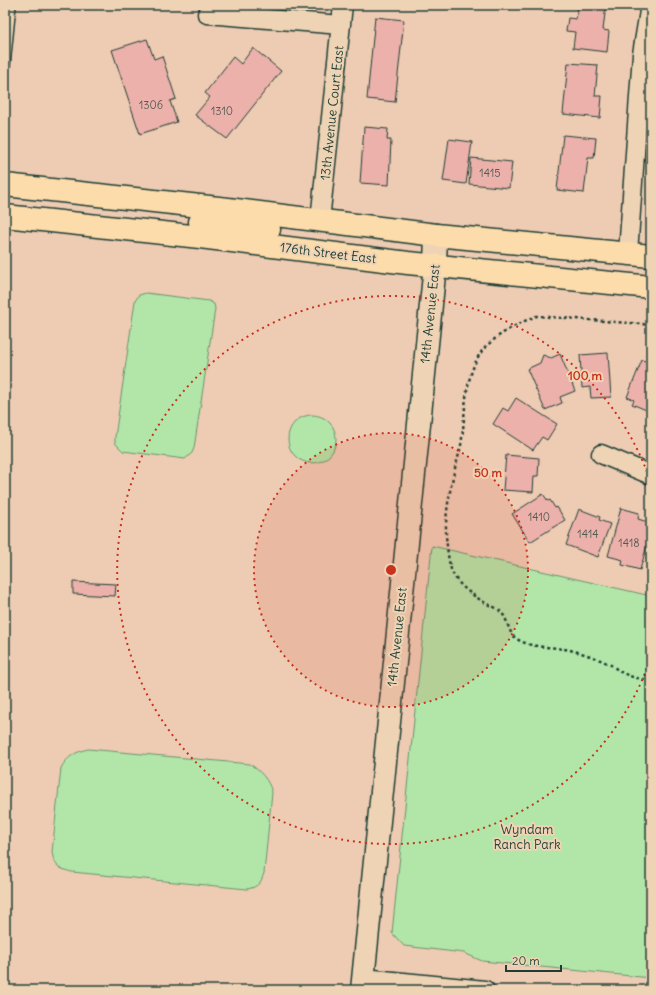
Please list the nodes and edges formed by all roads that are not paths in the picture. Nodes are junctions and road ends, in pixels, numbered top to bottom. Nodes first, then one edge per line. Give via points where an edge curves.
1 (11, 5) edge
2 (343, 5) edge
3 (650, 5) edge
4 (207, 14) dead end
5 (341, 25) junction
6 (5, 66) edge
7 (5, 185) edge
8 (5, 216) edge
9 (320, 220) junction
10 (96, 225) junction
11 (436, 235) junction
12 (628, 253) junction
13 (651, 256) edge
14 (435, 265) junction
15 (651, 286) edge
16 (601, 454) dead end
17 (651, 474) edge
18 (362, 984) edge
19 (485, 990) edge

1 - 6 lane
2 - 5 street, 13th Avenue Court East
3 - 12 street via 642,54
4 - 5 street
5 - 9 street, 13th Avenue Court East
7 - 9 main road
8 - 10 main road, 176th Street East
9 - 10 main road via 312,228 300,232 127,217 115,218
9 - 11 main road
10 - 14 main road, 176th Street East
11 - 12 main road
11 - 14 street, 14th Avenue East
12 - 13 main road
14 - 15 main road, 176th Street East
14 - 18 street, 14th Avenue East
16 - 17 street
18 - 19 street

